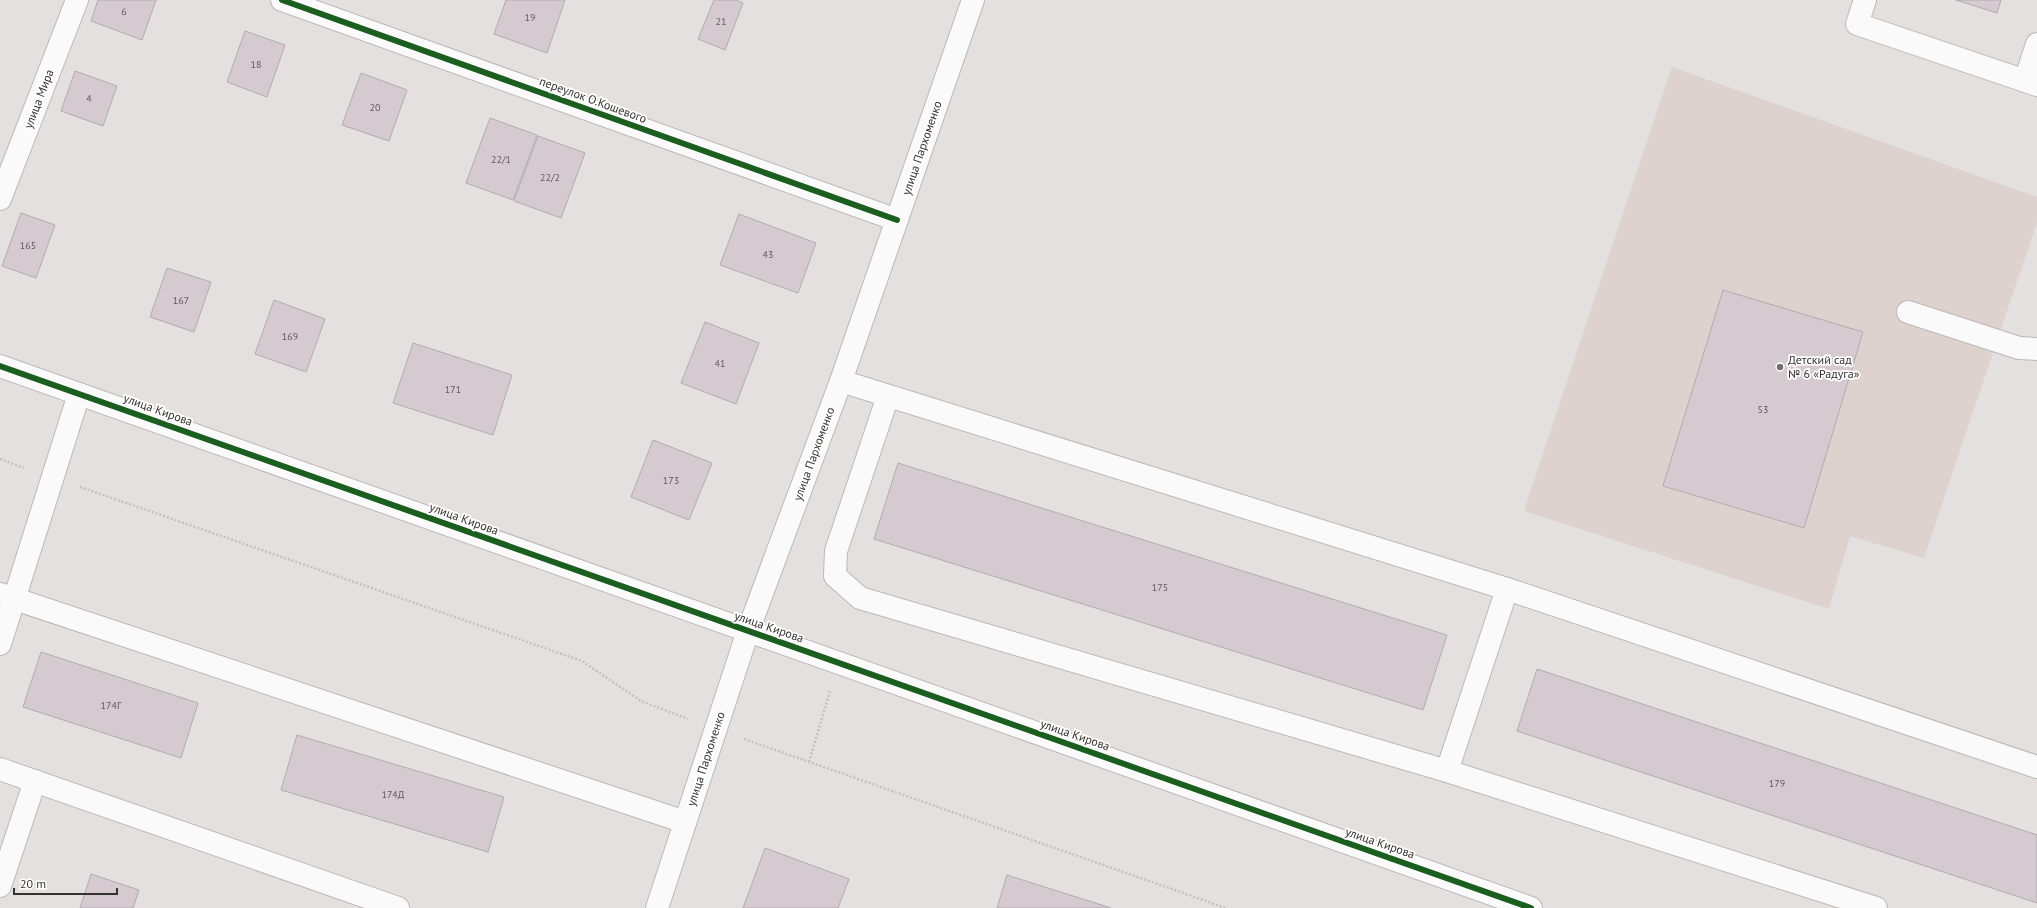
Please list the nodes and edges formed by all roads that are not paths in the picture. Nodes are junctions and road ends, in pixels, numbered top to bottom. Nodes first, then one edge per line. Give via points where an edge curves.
1 (77, 0) edge
2 (282, 0) edge
3 (973, 0) edge
4 (1865, 0) edge
5 (2037, 44) edge
6 (2031, 83) edge
7 (0, 199) edge
8 (897, 220) junction
9 (1908, 312) dead end
10 (2037, 349) edge
11 (0, 366) edge
12 (840, 381) junction
13 (79, 394) junction
14 (888, 396) junction
15 (1507, 589) junction
16 (7, 596) edge
17 (748, 631) junction
18 (0, 644) edge
19 (2037, 767) edge
20 (0, 769) edge
21 (1447, 771) junction
22 (35, 781) junction
23 (685, 822) junction
24 (0, 886) edge
25 (398, 908) edge
26 (657, 908) edge
27 (1531, 908) edge
28 (1876, 908) edge

1 - 7 street, улица Мира
2 - 8 street, переулок О.Кошевого
3 - 8 street, улица Пархоменко
4 - 6 street via 1857,24
5 - 6 street
8 - 12 street, улица Пархоменко
9 - 10 street via 2019,348
11 - 13 street, улица Кирова
12 - 14 street
12 - 17 street, улица Пархоменко
13 - 16 street via 52,477
13 - 17 street, улица Кирова
14 - 15 street
14 - 21 street via 836,551 835,576 860,598
15 - 19 street
15 - 21 street
16 - 18 street
16 - 23 street
17 - 23 street, улица Пархоменко
17 - 27 street, улица Кирова
20 - 22 street
21 - 28 street
22 - 24 street
22 - 25 street
23 - 26 street, улица Пархоменко

